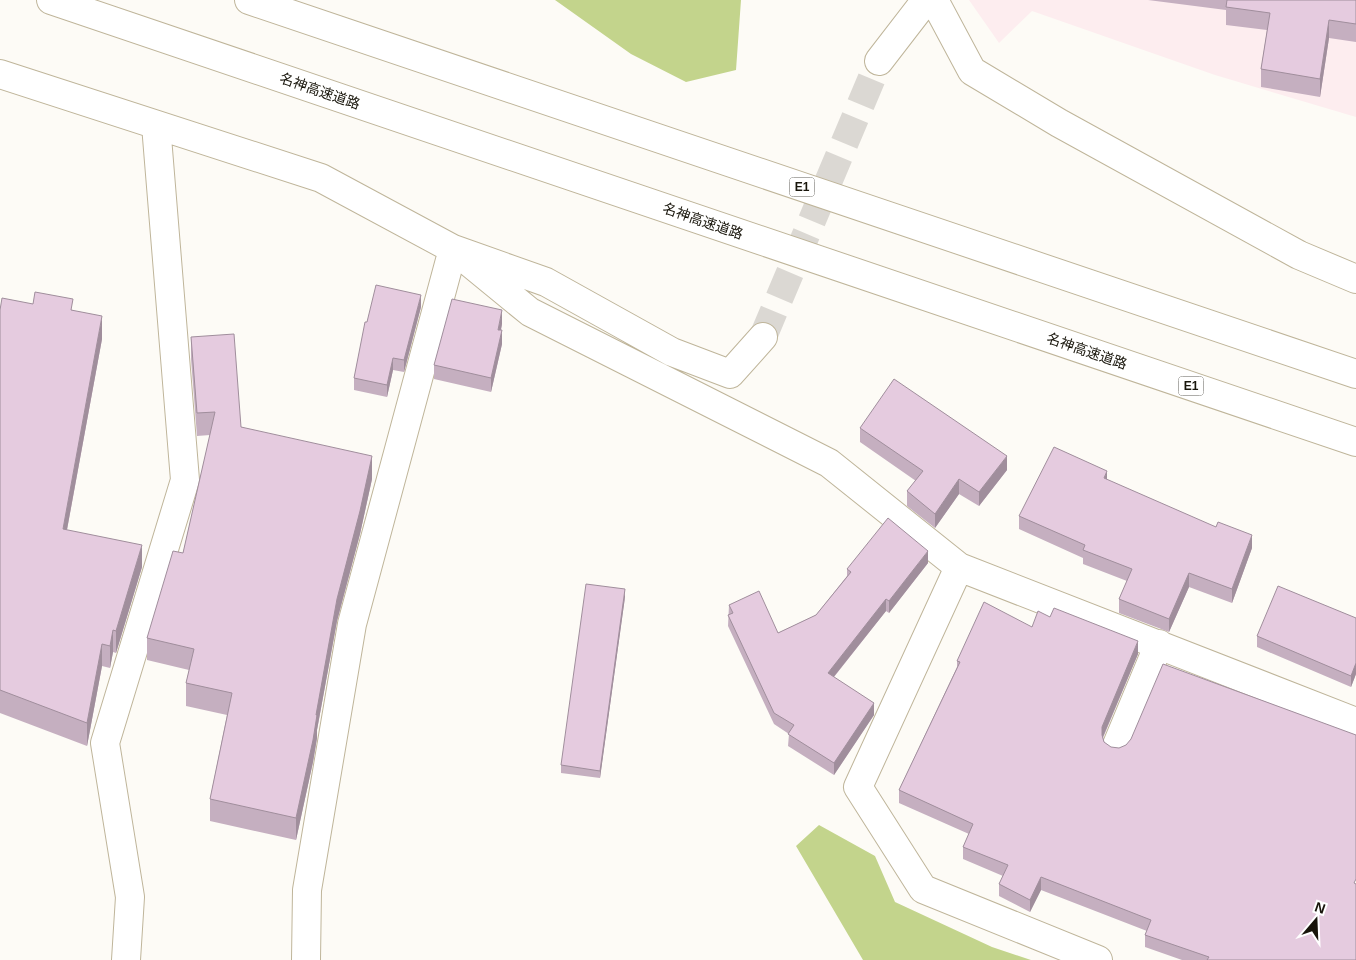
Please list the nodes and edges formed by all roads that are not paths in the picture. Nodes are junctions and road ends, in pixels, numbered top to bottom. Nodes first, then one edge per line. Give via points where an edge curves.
1 (51, 0) edge
2 (249, 0) edge
3 (926, 0) edge
4 (934, 0) edge
5 (879, 60) tunnel mouth
6 (2, 79) edge
7 (156, 125) junction
8 (452, 249) junction
9 (1356, 279) edge
10 (763, 337) tunnel mouth
11 (1356, 374) edge
12 (1356, 442) edge
13 (959, 567) junction
14 (1160, 644) junction
15 (1356, 722) edge
16 (1117, 745) dead end
17 (126, 960) edge
18 (306, 960) edge
19 (1098, 960) edge

1 - 12 main road, 名神高速道路 / E1
2 - 11 main road, E1
3 - 5 main road
4 - 9 main road via 972,71 1299,256
6 - 7 main road
7 - 8 main road via 321,178
7 - 17 main road via 185,480 105,743 130,897
8 - 10 main road via 546,282 672,352 730,374
8 - 13 main road via 530,312 829,463
8 - 18 main road via 352,624 307,890
13 - 14 main road
13 - 19 main road via 858,787 923,890
14 - 15 main road
14 - 16 main road

